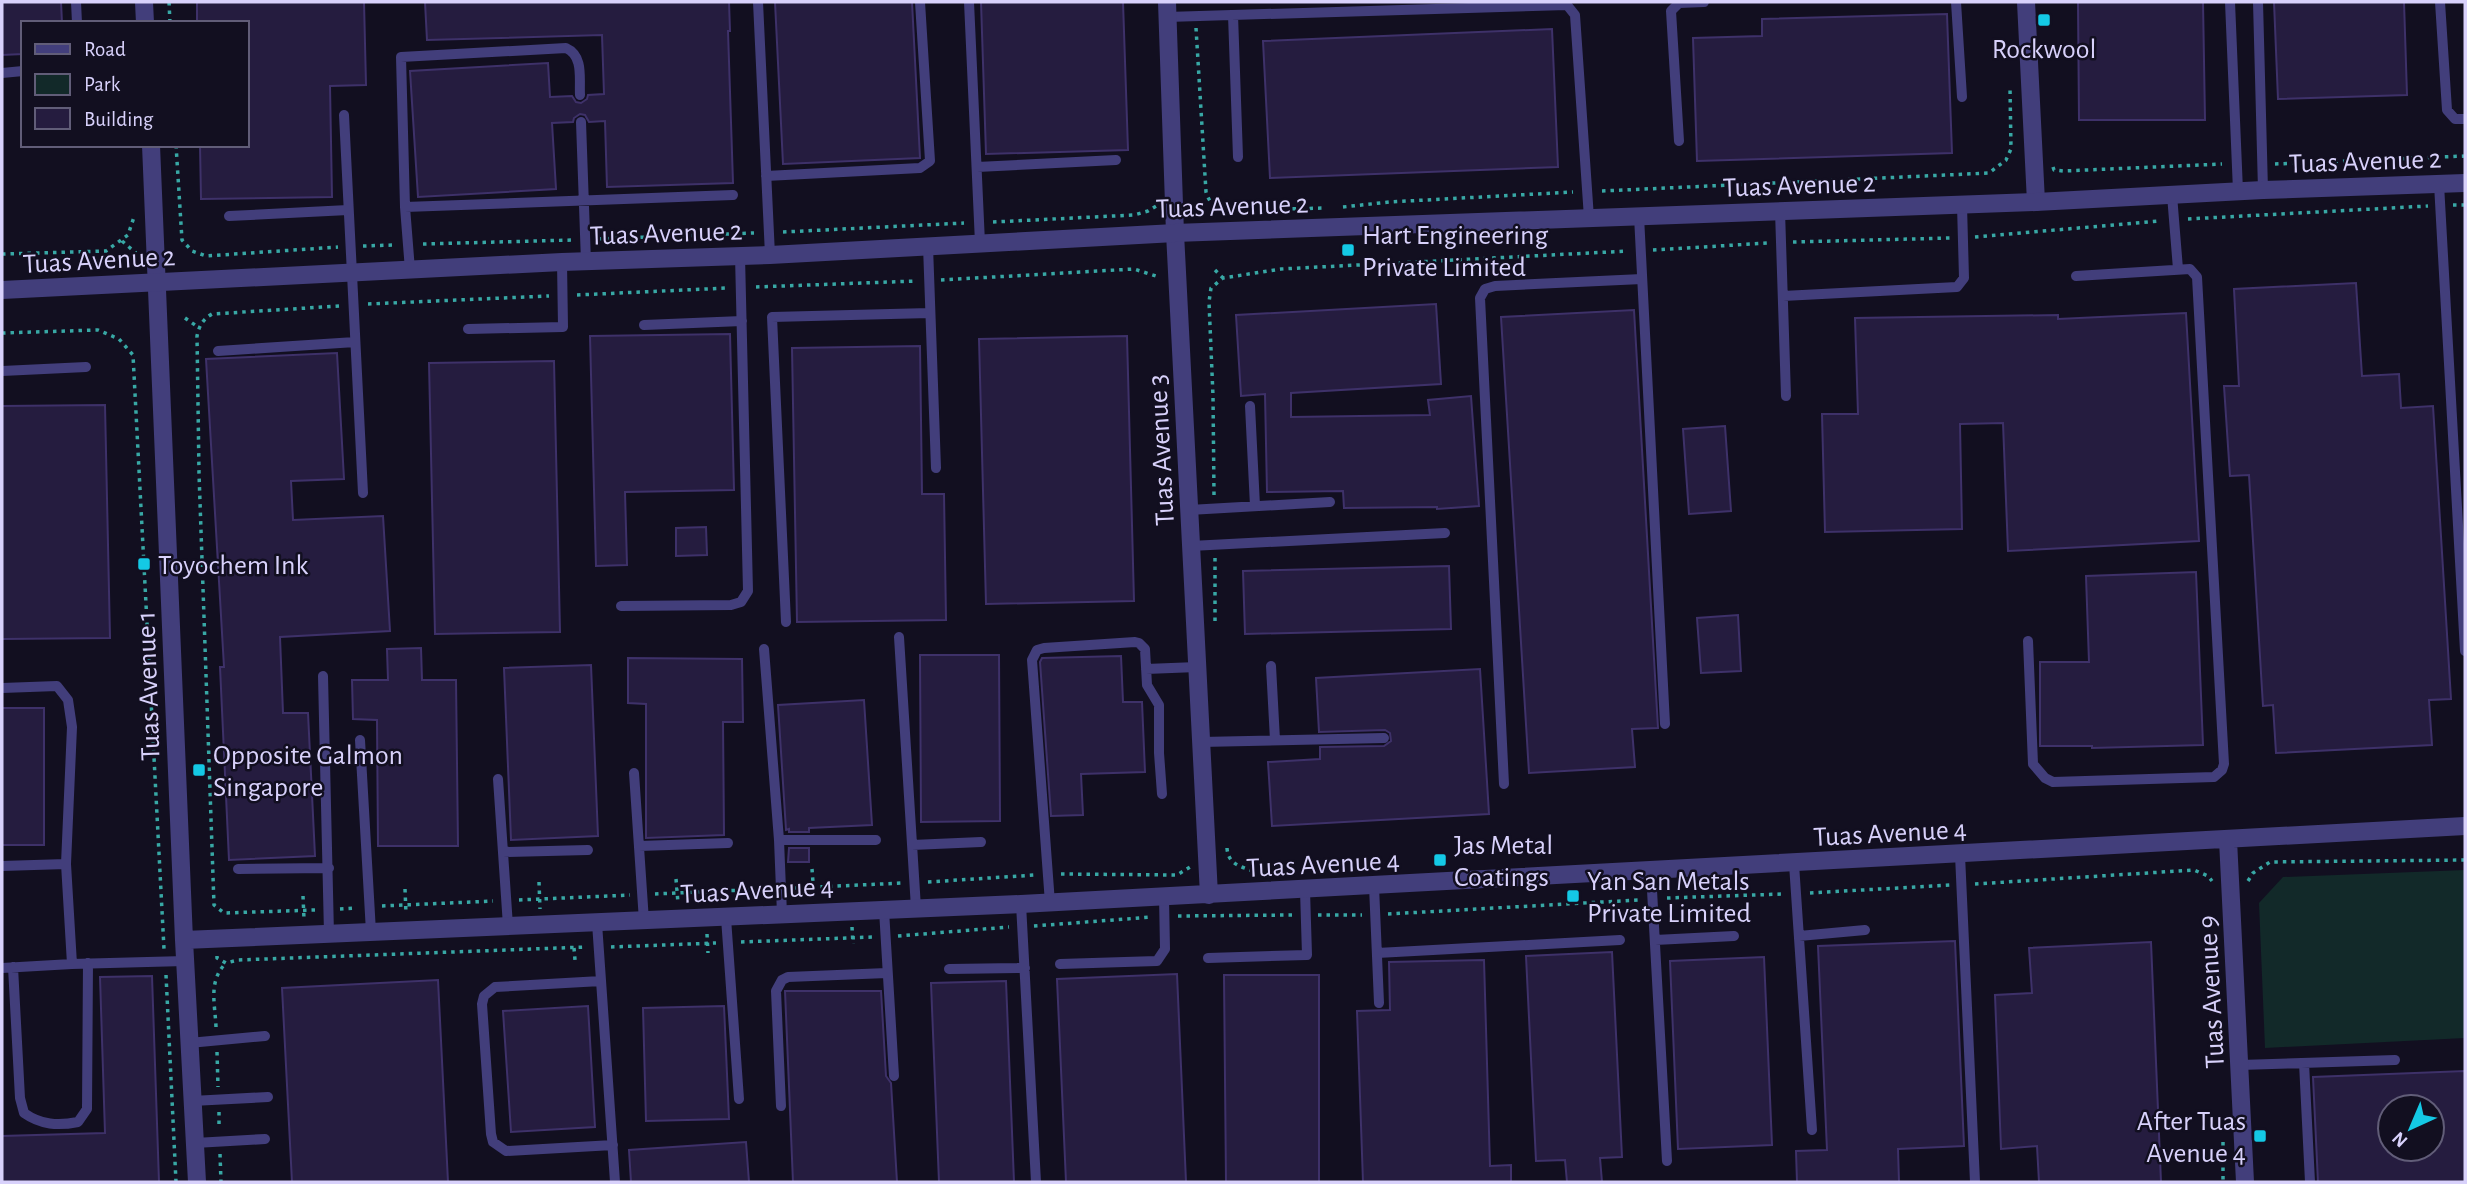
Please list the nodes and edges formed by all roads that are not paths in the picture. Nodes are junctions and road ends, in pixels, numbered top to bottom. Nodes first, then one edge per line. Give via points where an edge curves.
1 (76, 2) edge
2 (144, 2) edge
3 (758, 2) edge
4 (920, 2) edge
5 (970, 2) edge
6 (1704, 2) edge
7 (1956, 2) edge
8 (2026, 2) edge
9 (2230, 2) edge
10 (2258, 2) edge
11 (2440, 2) edge
12 (1167, 10) edge
13 (1233, 15) junction
14 (77, 21) edge
15 (145, 21) edge
16 (21, 71) edge
17 (2, 73) edge
18 (580, 96) dead end
19 (1962, 97) dead end
20 (344, 115) dead end
21 (2465, 119) edge
22 (581, 122) dead end
23 (1679, 141) dead end
24 (151, 147) edge
25 (1238, 157) dead end
26 (1115, 160) dead end
27 (976, 167) junction
28 (766, 176) junction
29 (2439, 184) junction
30 (2465, 184) edge
31 (2263, 190) junction
32 (2238, 191) junction
33 (733, 195) dead end
34 (2172, 195) junction
35 (583, 200) junction
36 (2036, 202) junction
37 (1962, 205) junction
38 (405, 207) junction
39 (348, 210) junction
40 (1780, 211) junction
41 (229, 216) dead end
42 (1639, 216) junction
43 (1589, 218) junction
44 (1175, 233) junction
45 (980, 243) junction
46 (928, 246) junction
47 (770, 255) junction
48 (740, 256) junction
49 (562, 262) junction
50 (586, 262) junction
51 (2178, 269) junction
52 (410, 271) junction
53 (351, 274) junction
54 (2076, 276) dead end
55 (1642, 279) junction
56 (156, 283) junction
57 (2, 290) edge
58 (1783, 296) junction
59 (930, 313) junction
60 (742, 321) junction
61 (644, 325) dead end
62 (468, 329) dead end
63 (355, 342) junction
64 (218, 351) dead end
65 (86, 367) dead end
66 (2, 371) edge
67 (1786, 396) dead end
68 (1250, 406) dead end
69 (936, 468) dead end
70 (363, 494) dead end
71 (1330, 502) dead end
72 (1255, 506) junction
73 (1189, 510) junction
74 (1445, 533) dead end
75 (1191, 546) junction
76 (621, 606) dead end
77 (786, 622) dead end
78 (899, 637) dead end
79 (2028, 641) dead end
80 (764, 649) dead end
81 (2465, 650) edge
82 (1271, 666) dead end
83 (1197, 667) junction
84 (1146, 669) junction
85 (323, 676) dead end
86 (2, 688) edge
87 (1665, 724) dead end
88 (1384, 738) dead end
89 (360, 740) dead end
90 (1275, 740) junction
91 (1201, 742) junction
92 (634, 773) dead end
93 (498, 779) dead end
94 (1504, 784) dead end
95 (1162, 794) dead end
96 (2465, 826) edge
97 (779, 840) junction
98 (876, 840) dead end
99 (2228, 840) junction
100 (981, 842) dead end
101 (728, 843) dead end
102 (912, 845) junction
103 (639, 846) junction
104 (588, 850) dead end
105 (503, 852) junction
106 (1960, 855) junction
107 (66, 864) junction
108 (1794, 864) junction
109 (2, 866) edge
110 (329, 868) junction
111 (238, 869) dead end
112 (1651, 872) junction
113 (1374, 886) junction
114 (1306, 890) junction
115 (1209, 895) junction
116 (1164, 897) junction
117 (1050, 903) junction
118 (1021, 904) junction
119 (916, 908) junction
120 (884, 910) junction
121 (782, 914) junction
122 (726, 918) junction
123 (644, 921) junction
124 (597, 923) junction
125 (508, 926) junction
126 (1865, 930) dead end
127 (371, 932) junction
128 (329, 934) junction
129 (1734, 936) dead end
130 (1799, 936) junction
131 (184, 940) junction
132 (1620, 940) dead end
133 (1655, 940) junction
134 (1377, 953) junction
135 (1208, 957) dead end
136 (185, 961) junction
137 (88, 963) junction
138 (72, 964) junction
139 (1060, 964) dead end
140 (8, 968) edge
141 (1025, 968) junction
142 (949, 969) dead end
143 (887, 973) junction
144 (601, 981) junction
145 (1380, 1003) dead end
146 (265, 1036) dead end
147 (189, 1042) junction
148 (2395, 1060) dead end
149 (2304, 1063) junction
150 (2240, 1065) junction
151 (894, 1076) dead end
152 (268, 1097) dead end
153 (739, 1099) dead end
154 (192, 1101) junction
155 (781, 1106) dead end
156 (1812, 1130) dead end
157 (264, 1139) dead end
158 (195, 1143) junction
159 (612, 1145) junction
160 (1667, 1161) dead end
161 (197, 1182) edge
162 (615, 1182) edge
163 (1036, 1182) edge
164 (1975, 1182) edge
165 (2245, 1182) edge
166 (2310, 1182) edge

1 - 14 lane
2 - 15 street
3 - 28 lane
4 - 28 lane via 930,161 920,168
5 - 27 lane
6 - 23 lane via 1679,3 1671,11
7 - 19 lane
8 - 36 street
9 - 32 lane
10 - 31 lane
11 - 21 lane via 2447,110 2455,119
12 - 13 lane via 1195,17
12 - 44 street, Tuas Avenue 3
13 - 25 lane
13 - 43 lane via 1567,5 1575,15
16 - 17 lane
18 - 38 lane via 578,59 566,48 401,57
20 - 39 lane
22 - 35 lane
24 - 56 street, Tuas Avenue 1
26 - 27 lane
27 - 45 lane
28 - 47 lane
29 - 30 street, Tuas Avenue 2
29 - 31 street, Tuas Avenue 2
29 - 81 lane
31 - 32 street, Tuas Avenue 2
32 - 34 street, Tuas Avenue 2
33 - 35 lane
34 - 36 street, Tuas Avenue 2
34 - 51 lane
35 - 38 lane
35 - 50 lane
36 - 37 street, Tuas Avenue 2
37 - 40 street, Tuas Avenue 2
37 - 58 lane via 1964,278 1957,287
38 - 52 lane
39 - 41 lane
39 - 53 lane
40 - 42 street, Tuas Avenue 2
40 - 58 lane
42 - 43 street, Tuas Avenue 2
42 - 55 lane
43 - 44 street, Tuas Avenue 2
44 - 45 street, Tuas Avenue 2
44 - 73 street, Tuas Avenue 3
45 - 46 street, Tuas Avenue 2
46 - 47 street, Tuas Avenue 2
46 - 59 lane
47 - 48 street, Tuas Avenue 2
48 - 50 street, Tuas Avenue 2
48 - 60 lane
49 - 50 street, Tuas Avenue 2
49 - 52 street, Tuas Avenue 2
49 - 62 lane via 564,327
51 - 54 lane
51 - 79 lane via 2190,269 2198,281 2222,771 2214,778 2053,782 2045,778 2033,764
52 - 53 street, Tuas Avenue 2
53 - 56 street, Tuas Avenue 2
53 - 63 lane
55 - 87 lane
55 - 94 lane via 1495,286 1485,289 1480,298
56 - 57 street, Tuas Avenue 2
56 - 131 street, Tuas Avenue 1
58 - 67 lane
59 - 69 lane
59 - 77 lane via 772,317
60 - 61 lane
60 - 76 lane via 748,591 741,602 731,605
63 - 64 lane
63 - 70 lane
65 - 66 lane
68 - 72 lane
71 - 72 lane
72 - 73 lane
73 - 75 street, Tuas Avenue 3
74 - 75 lane
75 - 83 street, Tuas Avenue 3
78 - 102 lane
80 - 97 lane
82 - 90 lane
83 - 84 lane
83 - 91 street, Tuas Avenue 3
84 - 95 lane via 1148,688 1159,705
84 - 117 lane via 1144,649 1135,642 1044,648 1033,654
85 - 110 lane
86 - 107 lane via 57,686 68,700 72,727
88 - 90 lane
89 - 127 lane
90 - 91 lane
91 - 115 street, Tuas Avenue 3
92 - 103 lane
93 - 105 lane
96 - 99 street, Tuas Avenue 4
97 - 98 lane
97 - 121 lane
99 - 106 street, Tuas Avenue 4
99 - 150 street, Tuas Avenue 9
100 - 102 lane
101 - 103 lane
102 - 119 lane
103 - 123 lane
104 - 105 lane
105 - 125 lane
106 - 108 street, Tuas Avenue 4
106 - 164 lane
107 - 109 lane
107 - 138 lane
108 - 112 street, Tuas Avenue 4
108 - 130 lane
110 - 111 lane
110 - 128 lane
112 - 113 street, Tuas Avenue 4
112 - 133 lane
113 - 114 street, Tuas Avenue 4
113 - 134 lane
114 - 115 street, Tuas Avenue 4
114 - 135 lane via 1307,955
115 - 116 street, Tuas Avenue 4
116 - 117 street, Tuas Avenue 4
116 - 139 lane via 1165,949 1157,961
117 - 118 street, Tuas Avenue 4
118 - 119 street, Tuas Avenue 4
118 - 141 lane
119 - 120 street, Tuas Avenue 4
120 - 121 street, Tuas Avenue 4
120 - 143 lane
121 - 122 street, Tuas Avenue 4
122 - 123 street, Tuas Avenue 4
122 - 153 lane
123 - 124 street, Tuas Avenue 4
124 - 125 street, Tuas Avenue 4
124 - 144 lane
125 - 127 street, Tuas Avenue 4
126 - 130 lane
127 - 128 street, Tuas Avenue 4
128 - 131 street, Tuas Avenue 4
129 - 133 lane
130 - 156 lane
131 - 136 street, Tuas Avenue 1
132 - 134 lane
133 - 160 lane
134 - 145 lane
136 - 137 lane
136 - 147 street, Tuas Avenue 1
137 - 138 lane
137 - 140 lane via 87,1109 78,1122 62,1125 37,1122 24,1113
138 - 140 lane
141 - 142 lane
141 - 163 lane
143 - 151 lane
143 - 155 lane via 782,980 776,991
144 - 159 lane
144 - 159 lane via 488,991 482,1004 487,1082 491,1134 498,1147 506,1151
146 - 147 lane
147 - 154 street, Tuas Avenue 1
148 - 149 lane
149 - 150 lane
149 - 166 lane
150 - 165 street, Tuas Avenue 9
152 - 154 lane
154 - 158 street, Tuas Avenue 1
157 - 158 lane
158 - 161 street, Tuas Avenue 1
159 - 162 lane

